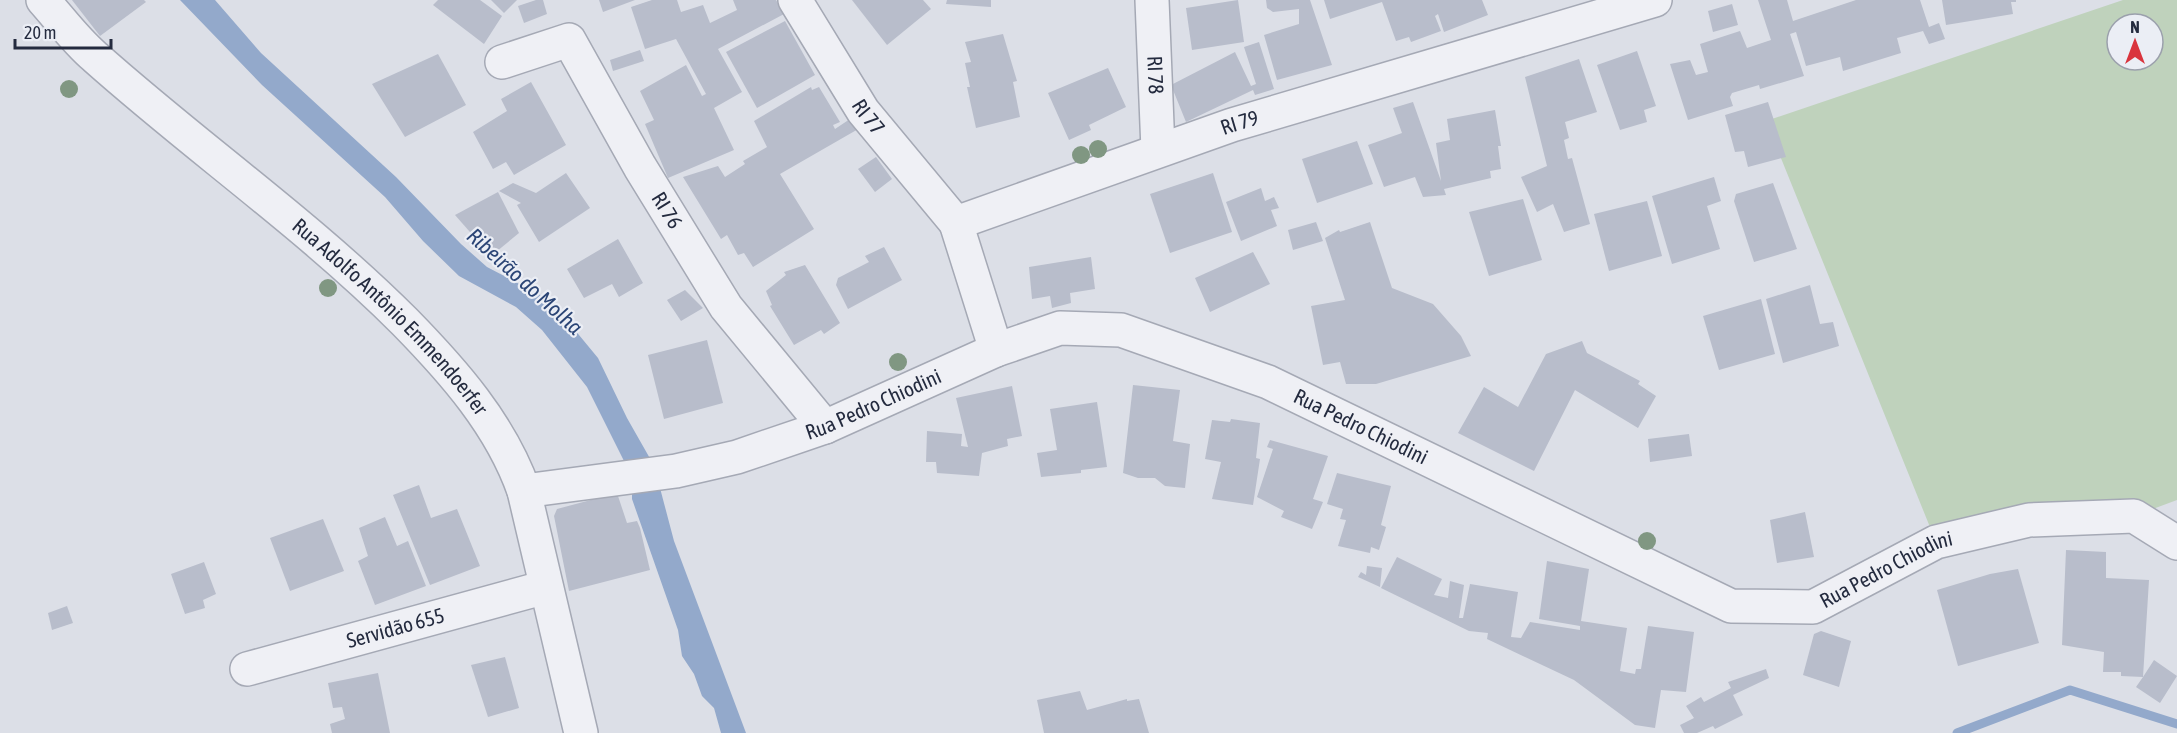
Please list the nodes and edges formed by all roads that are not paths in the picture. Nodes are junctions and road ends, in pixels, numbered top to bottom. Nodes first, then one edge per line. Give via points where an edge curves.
1 (43, 0) edge
2 (795, 0) edge
3 (1152, 0) edge
4 (1655, 0) edge
5 (502, 62) dead end
6 (1158, 150) junction
7 (956, 223) junction
8 (996, 350) junction
9 (825, 427) junction
10 (524, 491) junction
11 (2177, 543) edge
12 (546, 587) junction
13 (247, 669) dead end
14 (581, 733) edge

1 - 10 street, Rua Adolfo Antônio Emmendoerfer via 93,55 284,210 447,364 505,445
2 - 7 street, RI 77 via 863,111
3 - 6 street, RI 78
4 - 6 street, RI 79
5 - 9 street, RI 76 via 569,40 640,167 726,307
6 - 7 street, RI 79
7 - 8 street
8 - 9 street, Rua Pedro Chiodini
8 - 11 street, Rua Pedro Chiodini via 1059,328 1121,330 1268,382 1731,606 1813,607 1936,542 2029,520 2134,516
9 - 10 street, Rua Pedro Chiodini via 737,457 676,471
10 - 12 street, Rua Adolfo Antônio Emmendoerfer
12 - 13 street, Servidão 655
12 - 14 street, Rua Adolfo Antônio Emmendoerfer

